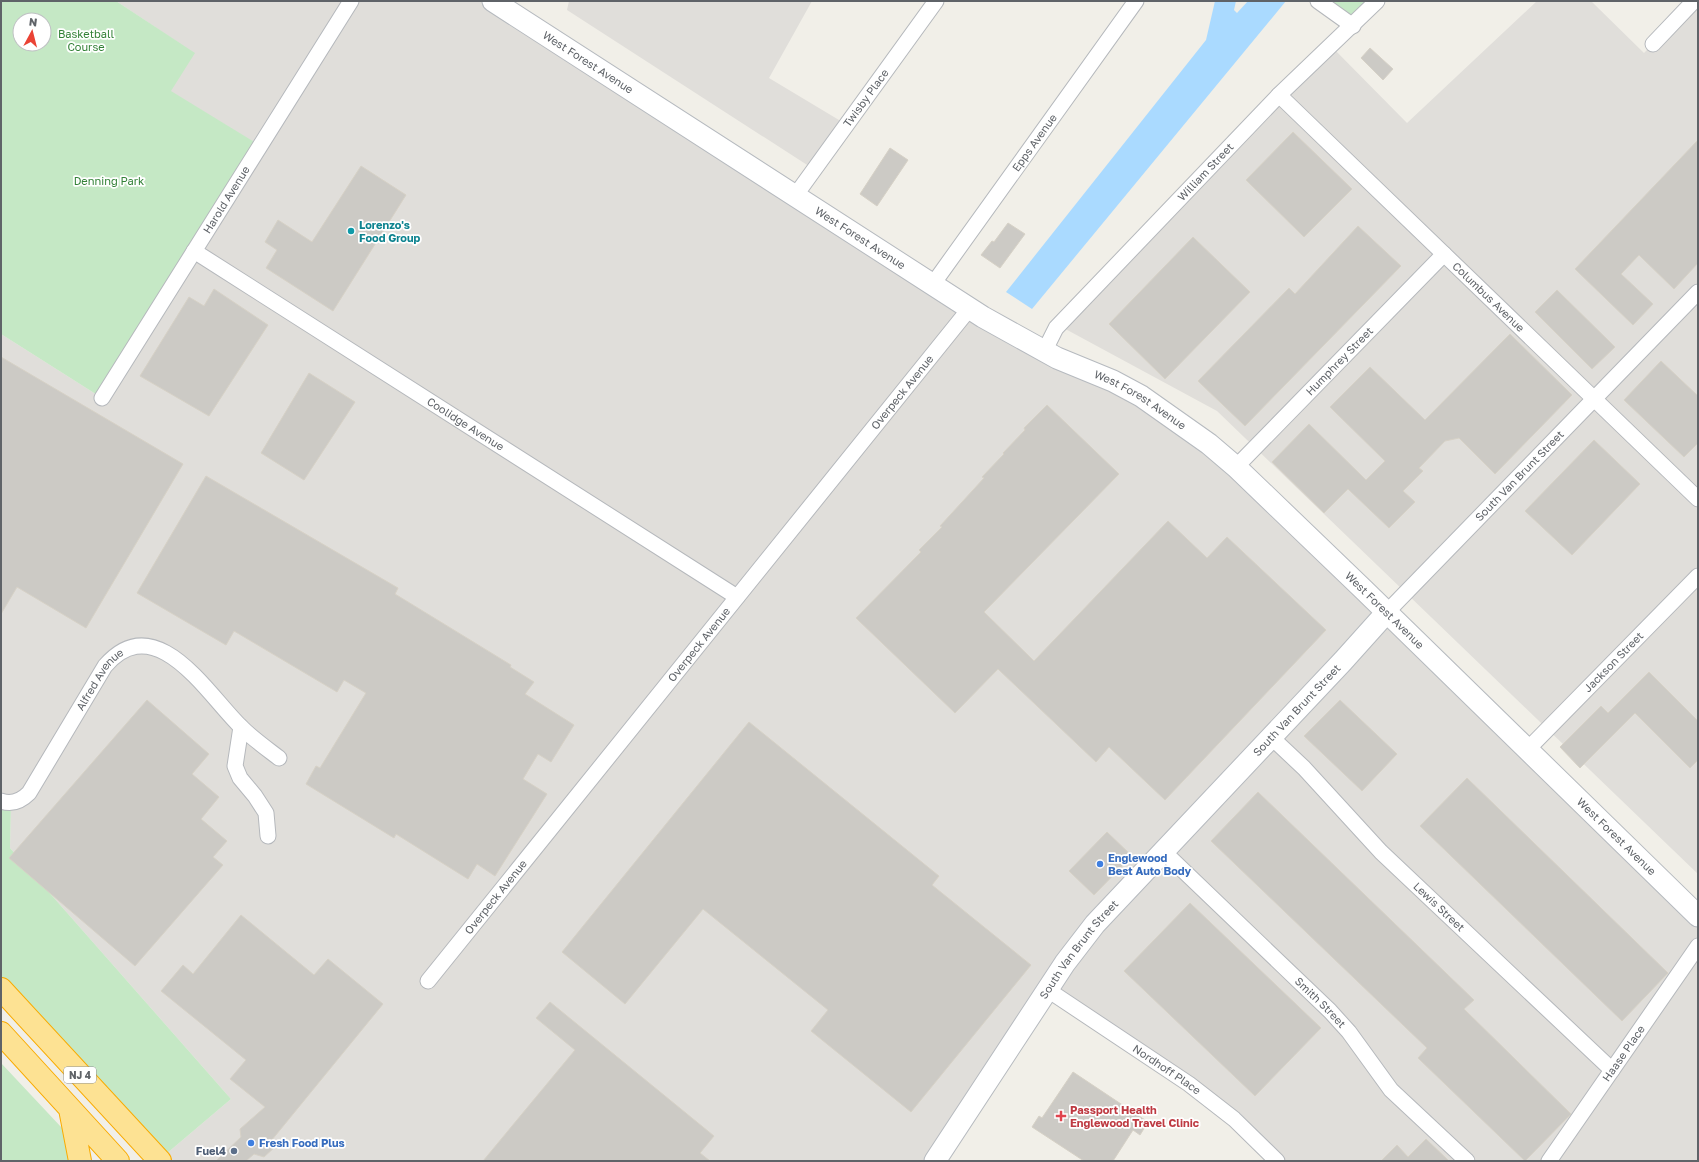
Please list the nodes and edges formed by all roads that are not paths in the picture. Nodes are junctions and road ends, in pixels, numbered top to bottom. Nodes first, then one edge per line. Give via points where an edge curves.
1 (351, 1) edge
2 (493, 1) edge
3 (936, 1) edge
4 (1136, 1) edge
5 (1318, 1) edge
6 (1377, 1) edge
7 (1694, 1) edge
8 (1353, 26) junction
9 (1653, 44) dead end
10 (1279, 96) junction
11 (795, 196) junction
12 (194, 251) junction
13 (1444, 254) junction
14 (933, 284) junction
15 (1698, 292) edge
16 (976, 312) junction
17 (1035, 347) junction
18 (102, 398) dead end
19 (1594, 398) junction
20 (1236, 467) junction
21 (1698, 499) edge
22 (1698, 576) edge
23 (737, 598) junction
24 (1387, 612) junction
25 (241, 727) junction
26 (1271, 737) junction
27 (1528, 749) junction
28 (278, 758) dead end
29 (1, 801) edge
30 (268, 836) dead end
31 (1164, 852) junction
32 (1698, 916) edge
33 (1698, 946) edge
34 (428, 981) dead end
35 (1, 989) edge
36 (1048, 990) junction
37 (1, 1033) edge
38 (1612, 1070) junction
39 (70, 1109) junction
40 (80, 1161) edge
41 (118, 1161) edge
42 (160, 1161) edge
43 (935, 1161) edge
44 (1277, 1161) edge
45 (1467, 1161) edge
46 (1549, 1161) edge

1 - 12 street, Harold Avenue
2 - 11 street, West Forest Avenue
3 - 11 street, Twisby Place
4 - 14 street, Epps Avenue
5 - 8 street
6 - 8 street, William Street
7 - 9 street
8 - 10 street, William Street
10 - 13 street, Columbus Avenue
10 - 17 street, William Street
11 - 14 street, West Forest Avenue
12 - 18 street, Harold Avenue
12 - 23 street, Coolidge Avenue
13 - 19 street, Columbus Avenue
13 - 20 street, Humphrey Street
14 - 16 street, West Forest Avenue
15 - 19 street, South Van Brunt Street
16 - 17 street, West Forest Avenue
16 - 23 street, Overpeck Avenue
17 - 20 street, West Forest Avenue via 1141,396 1193,432
19 - 21 street, Columbus Avenue
19 - 24 street, South Van Brunt Street
20 - 24 street, West Forest Avenue
22 - 27 street, Jackson Street
23 - 34 street, Overpeck Avenue
24 - 26 street, South Van Brunt Street
24 - 27 street, West Forest Avenue
25 - 28 street, Alfred Avenue
25 - 29 street, Alfred Avenue via 174,657 158,648 142,646 125,650 105,666 29,793 11,803
25 - 30 street via 235,766 240,778 266,813
26 - 31 street, South Van Brunt Street
26 - 38 street, Lewis Street via 1304,768 1381,852
27 - 32 street, West Forest Avenue
31 - 36 street, South Van Brunt Street via 1095,924
31 - 45 street, Smith Street via 1330,1011 1349,1032 1391,1090
33 - 38 street, Haase Place
35 - 42 highway, NJ 4
36 - 43 street, South Van Brunt Street
36 - 44 street, Nordhoff Place via 1190,1084 1234,1119
37 - 39 highway, NJ 4
38 - 46 street, Haase Place
39 - 40 highway
39 - 41 highway, NJ 4

